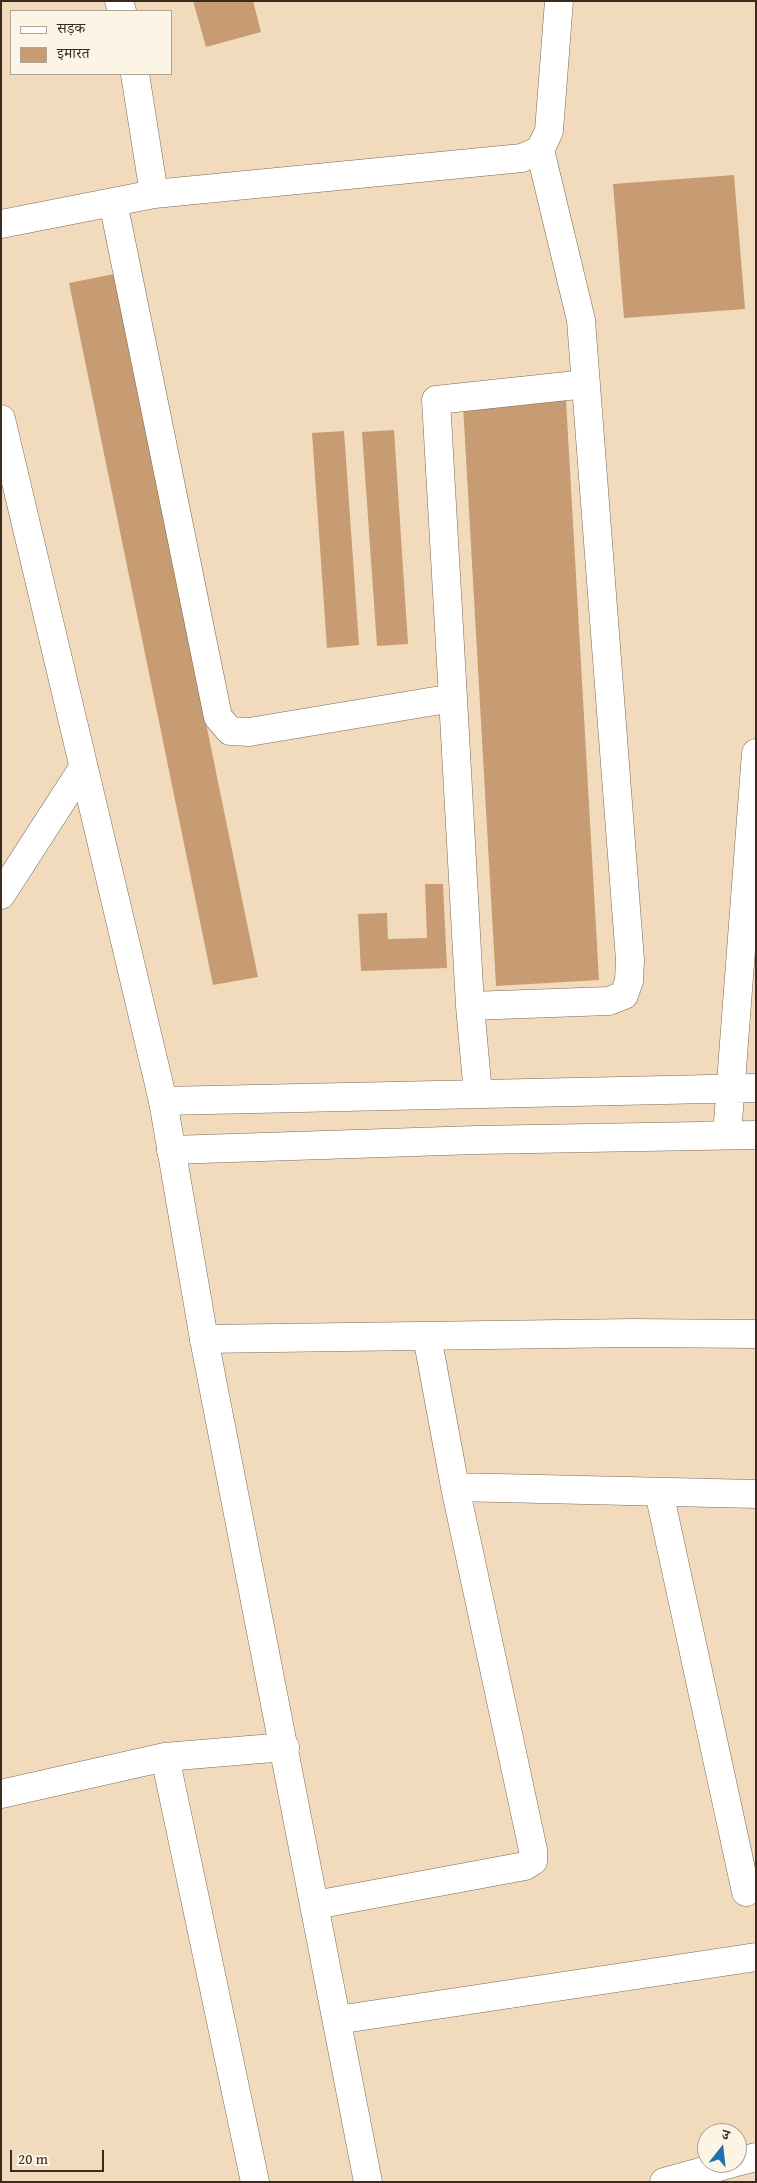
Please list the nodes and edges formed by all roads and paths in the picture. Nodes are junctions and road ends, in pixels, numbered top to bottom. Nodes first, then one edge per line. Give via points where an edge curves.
1 (559, 1) edge
2 (135, 75) edge
3 (540, 150) junction
4 (154, 194) junction
5 (112, 202) junction
6 (1, 224) edge
7 (586, 384) junction
8 (1, 419) edge
9 (453, 698) junction
10 (756, 753) edge
11 (83, 768) junction
12 (3, 889) edge
13 (470, 1006) junction
14 (742, 1089) edge
15 (478, 1094) junction
16 (162, 1101) junction
17 (756, 1134) edge
18 (727, 1135) junction
19 (171, 1150) junction
20 (756, 1334) edge
21 (427, 1336) junction
22 (204, 1339) junction
23 (455, 1487) junction
24 (659, 1492) junction
25 (756, 1494) edge
26 (285, 1747) junction
27 (165, 1757) junction
28 (1, 1794) edge
29 (746, 1892) dead end
30 (315, 1905) junction
31 (756, 1957) edge
32 (337, 2020) junction
33 (697, 2173) edge
34 (255, 2182) edge
35 (368, 2182) edge
36 (664, 2182) edge

1 - 3 street via 549,130
2 - 4 street
3 - 4 street via 522,158
3 - 7 street via 581,320
4 - 5 street
5 - 6 street
5 - 9 street via 218,717 230,731 249,732
7 - 9 street via 436,400
7 - 13 street via 630,960 629,981 624,995 609,1001
8 - 11 street
9 - 13 street
10 - 14 street
11 - 12 street
11 - 16 street
13 - 15 street
14 - 15 street
14 - 18 street
15 - 16 street
16 - 19 street
17 - 18 street
18 - 19 street
19 - 22 street
20 - 21 street
21 - 22 street
21 - 23 street
22 - 26 street
23 - 24 street
23 - 30 street via 533,1861 525,1866
24 - 25 street
24 - 29 street
26 - 27 street
26 - 30 street
27 - 28 street
27 - 34 street
30 - 32 street
31 - 32 street
32 - 35 street
33 - 36 street

